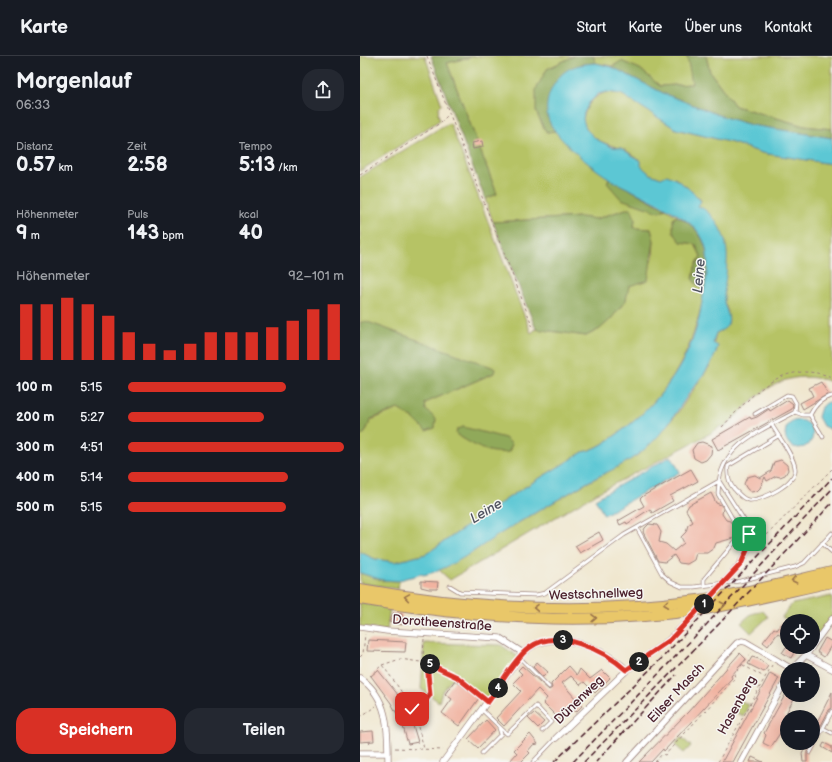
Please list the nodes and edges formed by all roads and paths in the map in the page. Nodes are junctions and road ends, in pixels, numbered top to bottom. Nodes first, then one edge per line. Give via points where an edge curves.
1 (427, 56) edge
2 (449, 114) junction
3 (360, 175) edge
4 (534, 330) dead end
5 (832, 377) edge
6 (832, 396) edge
7 (795, 412) junction
8 (755, 414) dead end
9 (810, 414) junction
10 (772, 425) junction
11 (722, 427) dead end
12 (778, 436) junction
13 (822, 437) dead end
14 (726, 461) junction
15 (729, 464) junction
16 (832, 469) edge
17 (719, 480) junction
18 (637, 528) junction
19 (832, 533) edge
20 (749, 534) joint
21 (822, 543) junction
22 (832, 552) edge
23 (745, 557) junction
24 (832, 572) edge
25 (832, 582) edge
26 (450, 586) dead end
27 (704, 586) junction
28 (360, 589) edge
29 (360, 599) edge
30 (832, 619) edge
31 (363, 627) edge
32 (424, 634) junction
33 (820, 635) edge
34 (755, 647) junction
35 (523, 653) junction
36 (806, 655) joint
37 (360, 657) edge
38 (520, 658) junction
39 (775, 659) junction
40 (780, 662) edge
41 (799, 662) edge
42 (427, 663) junction
43 (382, 665) junction
44 (743, 665) junction
45 (832, 669) edge
46 (626, 670) junction
47 (765, 677) junction
48 (360, 678) edge
49 (365, 682) junction
50 (549, 687) dead end
51 (780, 691) edge
52 (381, 702) junction
53 (488, 702) junction
54 (412, 709) junction
55 (482, 710) junction
56 (832, 711) edge
57 (360, 717) edge
58 (498, 726) junction
59 (823, 728) junction
60 (542, 731) dead end
61 (832, 733) edge
62 (556, 738) joint
63 (424, 749) junction
64 (388, 750) junction
65 (448, 752) junction
66 (360, 753) edge
67 (810, 753) dead end
68 (482, 754) dead end
69 (388, 762) edge
70 (443, 762) edge
71 (533, 762) edge
72 (627, 762) edge
73 (655, 762) edge
74 (718, 762) edge
75 (741, 762) edge

1 - 2 path
2 - 3 path via 440,123
2 - 4 path
5 - 11 path via 816,371 788,374 770,382 756,392
6 - 9 lane via 822,399
7 - 8 lane via 796,403 792,396 787,395
7 - 9 lane
7 - 10 lane
9 - 13 lane
10 - 12 lane
10 - 14 lane via 738,445 730,452
12 - 15 lane
12 - 15 lane via 796,469 790,482 759,499 743,498 728,480
14 - 15 lane
14 - 17 lane
16 - 23 path
17 - 18 lane
17 - 20 lane via 744,520
17 - 27 lane via 718,494 739,530 739,537 704,579
18 - 26 lane via 545,593 536,595 460,592
18 - 27 lane via 662,574 671,582 682,587
19 - 21 lane
20 - 23 street, Dünenweg
21 - 22 lane
21 - 27 lane via 804,563 795,567
23 - 46 street, Dünenweg, bridge via 670,640
24 -> 28 highway, Westschnellweg via 700,599 614,608 547,609 481,606
29 -> 25 highway, Westschnellweg via 480,615 615,617 704,609
30 - 33 street
31 - 32 street, Dorotheenstraße
31 - 37 path
32 - 35 street, Dorotheenstraße via 500,638
32 - 42 path via 423,656
34 - 39 street
34 - 44 path
34 - 72 street, Eilser Masch via 742,641 737,643
35 - 38 street
35 - 46 street via 535,643 546,640 572,641 592,649
36 - 41 street
36 - 45 street
38 - 50 lane
38 - 53 street
39 - 40 street
39 - 47 path, Hasenberg
42 - 43 path via 400,659
42 - 53 path via 457,677
42 - 54 path via 430,695
43 - 49 path
43 - 54 path
44 - 47 path
44 - 73 path via 735,674 736,677 670,750
46 - 62 street, Dünenweg
47 - 74 path, Hasenberg
48 - 49 street
49 - 52 street
51 - 75 street
52 - 57 path
52 - 64 street via 387,721
53 - 55 street
54 - 63 path via 418,722
55 - 58 lane
55 - 65 street
56 - 59 lane
58 - 60 lane via 507,734 536,706 551,722
58 - 68 lane via 501,734
59 - 61 lane
59 - 67 lane
62 - 71 lane, Dünenweg
63 - 64 path
63 - 65 path
64 - 66 street
64 - 69 street
65 - 70 street

